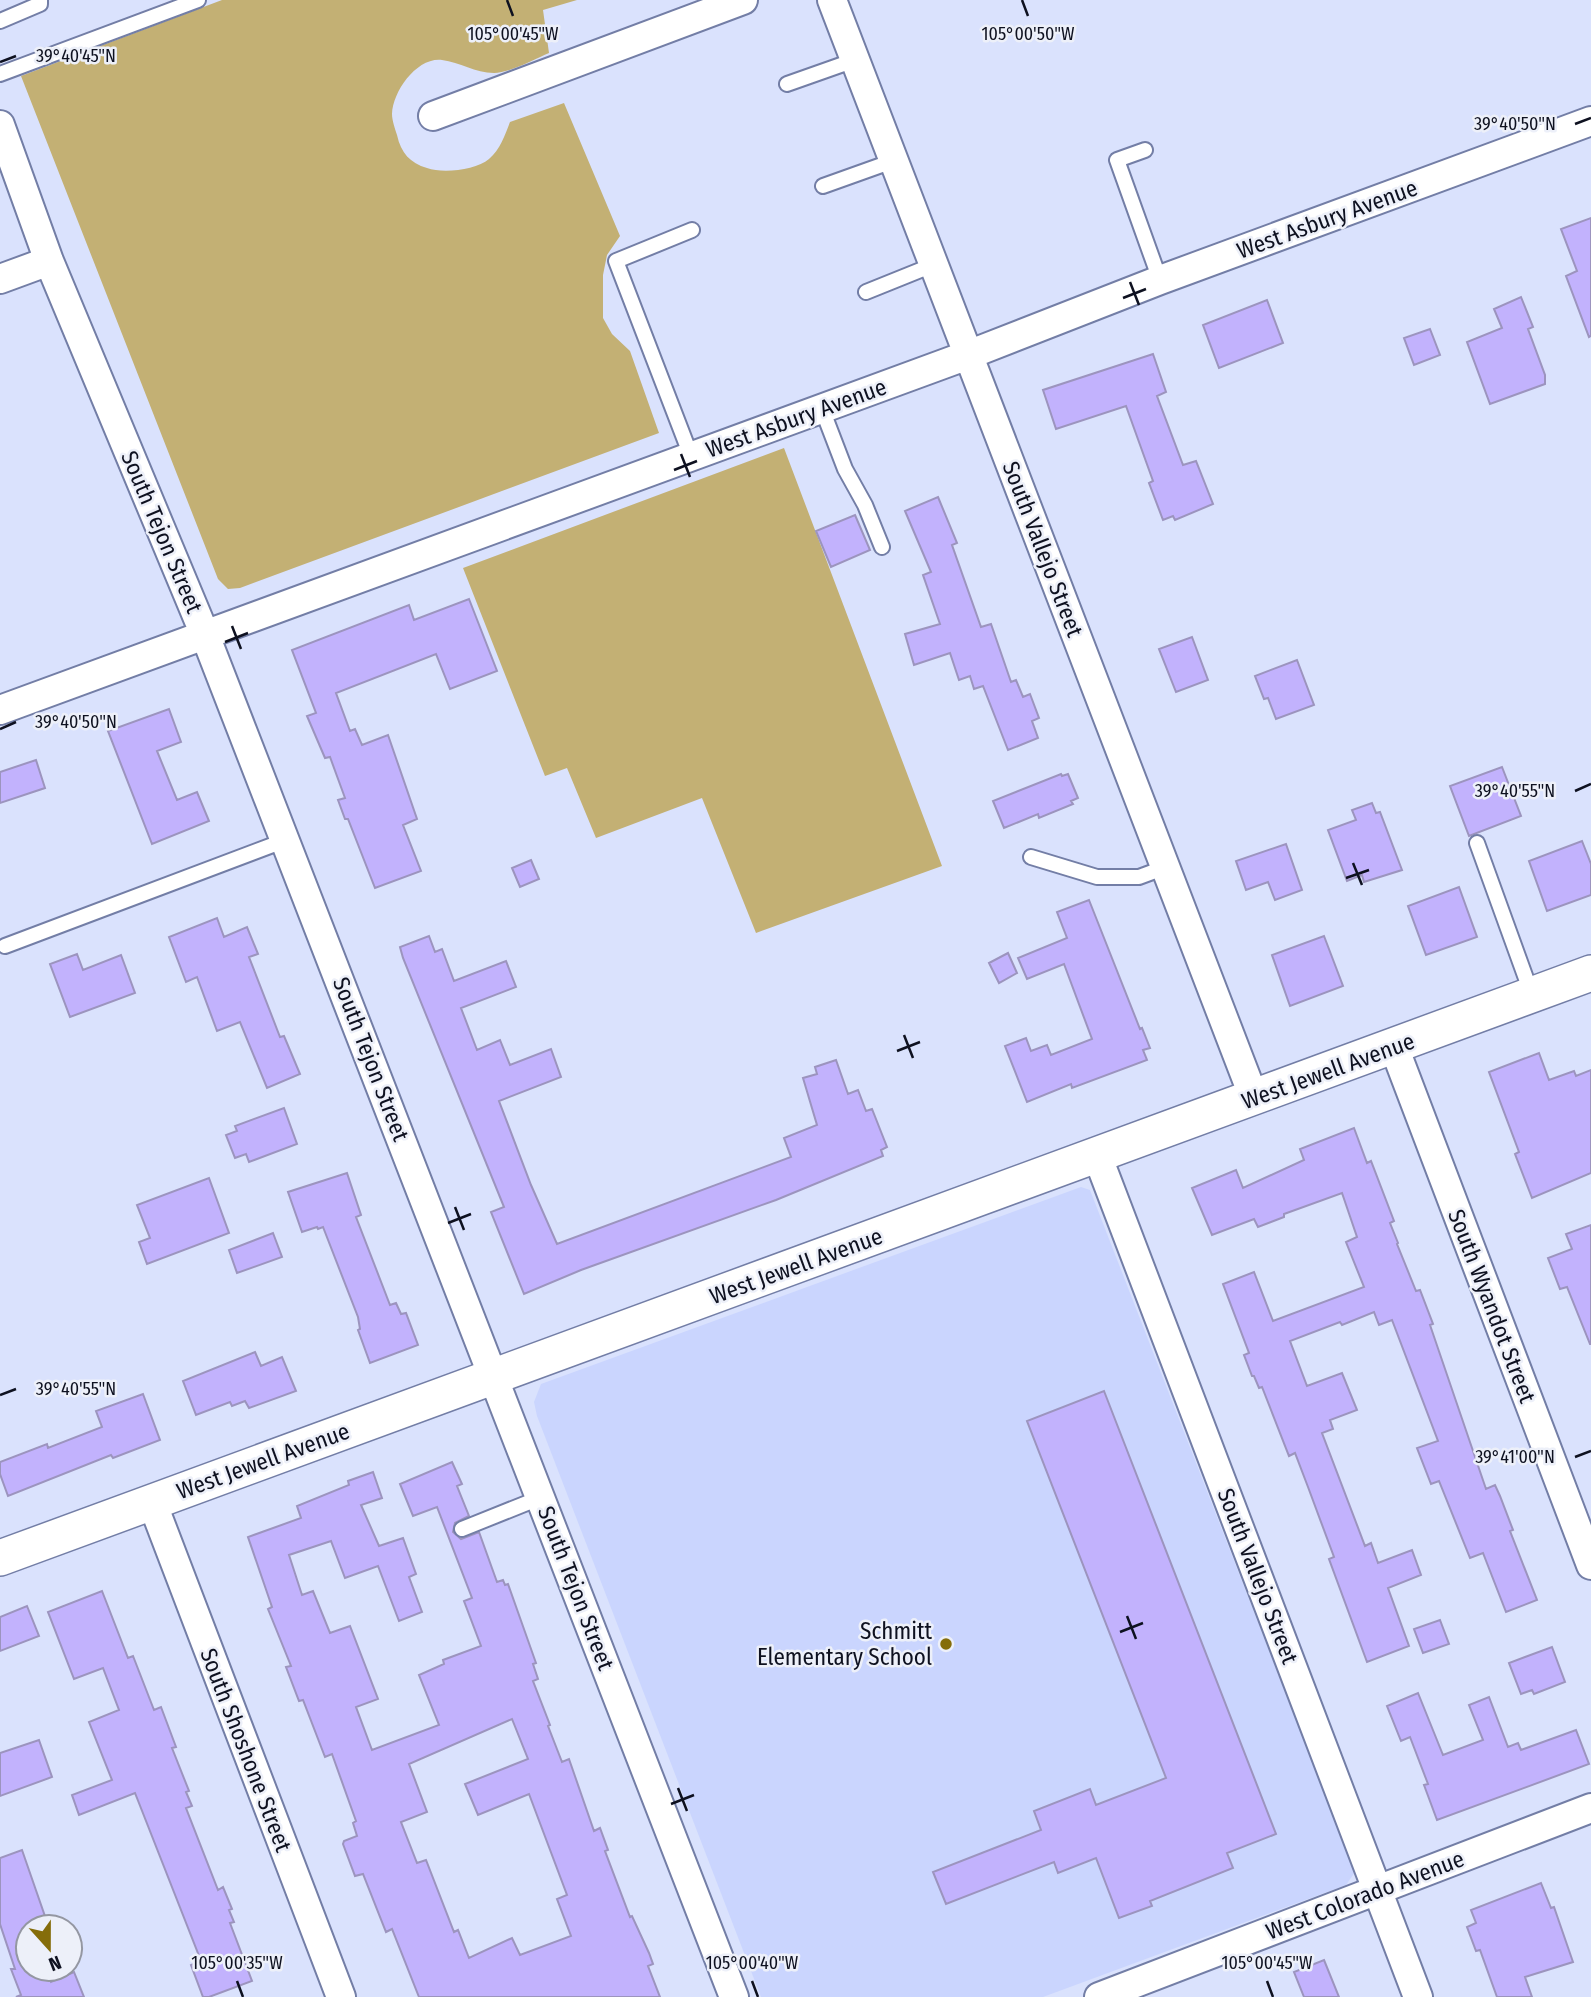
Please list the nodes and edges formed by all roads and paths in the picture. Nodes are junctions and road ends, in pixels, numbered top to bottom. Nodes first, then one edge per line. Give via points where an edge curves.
1 (40, 0) edge
2 (198, 0) edge
3 (743, 0) edge
4 (832, 0) edge
5 (0, 20) edge
6 (855, 60) junction
7 (0, 74) edge
8 (787, 84) dead end
9 (433, 116) dead end
10 (1591, 121) edge
11 (0, 125) edge
12 (1145, 150) dead end
13 (893, 161) junction
14 (823, 186) dead end
15 (692, 230) dead end
16 (49, 261) junction
17 (933, 265) junction
18 (0, 279) edge
19 (1160, 280) junction
20 (866, 292) dead end
21 (968, 355) junction
22 (821, 409) junction
23 (691, 456) junction
24 (882, 547) dead end
25 (205, 635) junction
26 (0, 710) edge
27 (286, 840) junction
28 (1477, 843) dead end
29 (1031, 857) dead end
30 (1166, 867) junction
31 (5, 946) dead end
32 (1591, 973) edge
33 (1532, 995) junction
34 (1394, 1047) junction
35 (1254, 1098) junction
36 (1097, 1155) junction
37 (495, 1377) junction
38 (542, 1497) junction
39 (152, 1502) junction
40 (462, 1529) dead end
41 (0, 1558) edge
42 (1591, 1565) edge
43 (1591, 1808) edge
44 (1378, 1890) junction
45 (341, 1997) edge
46 (734, 1997) edge
47 (1099, 1997) edge
48 (1418, 1997) edge

1 - 5 lane via 40,4
2 - 7 lane
3 - 9 street
4 - 6 street, South Vallejo Street
6 - 8 lane
6 - 13 street, South Vallejo Street
10 - 19 street, West Asbury Avenue
11 - 16 street, South Tejon Street
12 - 19 lane via 1117,160
13 - 14 lane
13 - 17 street, South Vallejo Street
15 - 23 lane via 616,261
16 - 18 street
16 - 25 street, South Tejon Street
17 - 20 lane
17 - 21 street, South Vallejo Street
19 - 21 street, West Asbury Avenue
21 - 22 street, West Asbury Avenue
21 - 30 street, South Vallejo Street
22 - 23 street, West Asbury Avenue
22 - 24 lane
23 - 25 street, West Asbury Avenue
25 - 26 street, West Asbury Avenue
25 - 27 street, South Tejon Street
27 - 31 lane
27 - 37 street, South Tejon Street
28 - 33 lane
29 - 30 lane via 1097,877 1139,877
30 - 35 street, South Vallejo Street
32 - 33 street, West Jewell Avenue
33 - 34 street, West Jewell Avenue
34 - 35 street, West Jewell Avenue
34 - 42 street, South Wyandot Street
35 - 36 street, West Jewell Avenue
36 - 37 street, West Jewell Avenue
36 - 44 street, South Vallejo Street
37 - 38 street, South Tejon Street
37 - 39 street, West Jewell Avenue
38 - 40 lane
38 - 46 street, South Tejon Street
39 - 41 street, West Jewell Avenue
39 - 45 street, South Shoshone Street
43 - 44 street, West Colorado Avenue
44 - 47 street, West Colorado Avenue
44 - 48 street, South Vallejo Street

